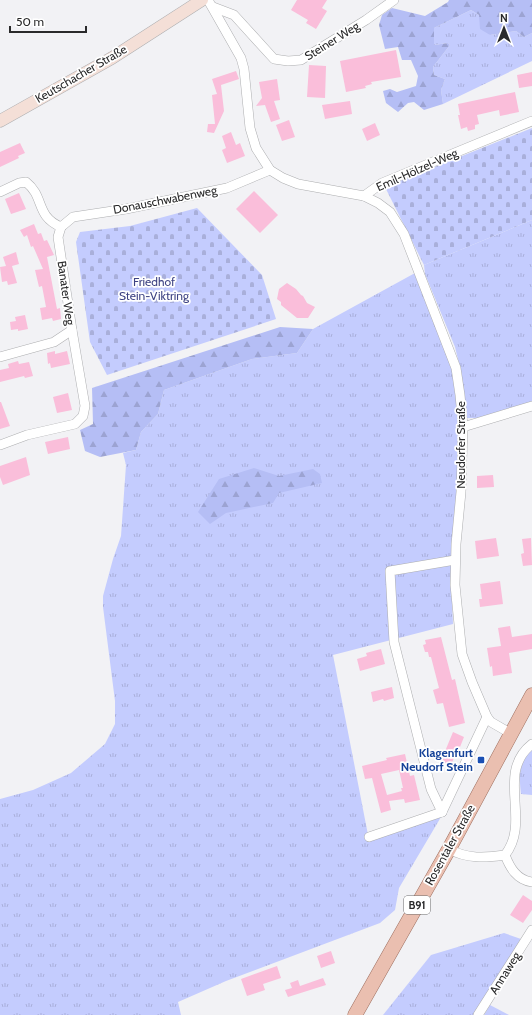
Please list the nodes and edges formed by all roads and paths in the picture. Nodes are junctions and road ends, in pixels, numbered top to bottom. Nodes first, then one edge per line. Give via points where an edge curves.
1 (202, 0) edge
2 (394, 0) edge
3 (211, 4) edge
4 (0, 121) edge
5 (532, 121) edge
6 (270, 170) junction
7 (0, 192) edge
8 (364, 196) junction
9 (61, 227) junction
10 (72, 330) junction
11 (0, 357) edge
12 (532, 406) edge
13 (463, 427) junction
14 (0, 445) edge
15 (455, 560) junction
16 (532, 694) edge
17 (487, 717) junction
18 (510, 733) junction
19 (532, 744) edge
20 (442, 812) junction
21 (369, 837) dead end
22 (449, 849) junction
23 (505, 855) junction
24 (532, 882) edge
25 (532, 930) edge
26 (355, 1015) edge
27 (478, 1015) edge

1 - 4 main road, Keutschacher Straße via 112,58
2 - 3 street, Steiner Weg via 301,60 288,62 274,59 234,15
3 - 6 street, Emil-Hölzel-Weg via 241,58 250,128 256,148
5 - 8 street, Emil-Hölzel-Weg via 382,183
6 - 8 street, Emil-Hölzel-Weg via 298,184
6 - 9 street, Donauschwabenweg via 227,188 73,217
7 - 9 street via 26,182 33,188 46,217
8 - 13 street, Neudorfer Straße via 390,212 404,234 456,368
9 - 10 street, Banater Weg via 58,237
10 - 11 street, Banater Weg via 54,342
10 - 14 street via 85,406 83,416 75,424 27,435
12 - 13 street
13 - 15 street, Neudorfer Straße
15 - 17 street, Neudorfer Straße via 462,654
15 - 20 street via 390,571 394,642 431,789
16 - 18 main road, Rosentaler Straße / B91
17 - 18 street, Neudorfer Straße
17 - 20 street
18 - 22 main road, Rosentaler Straße / B91
19 - 23 street via 520,758 516,768 516,834 512,847
20 - 21 street
22 - 23 street via 472,857
22 - 26 main road, Rosentaler Straße / B91
23 - 24 street via 509,866 518,877
25 - 27 street, Annaweg

